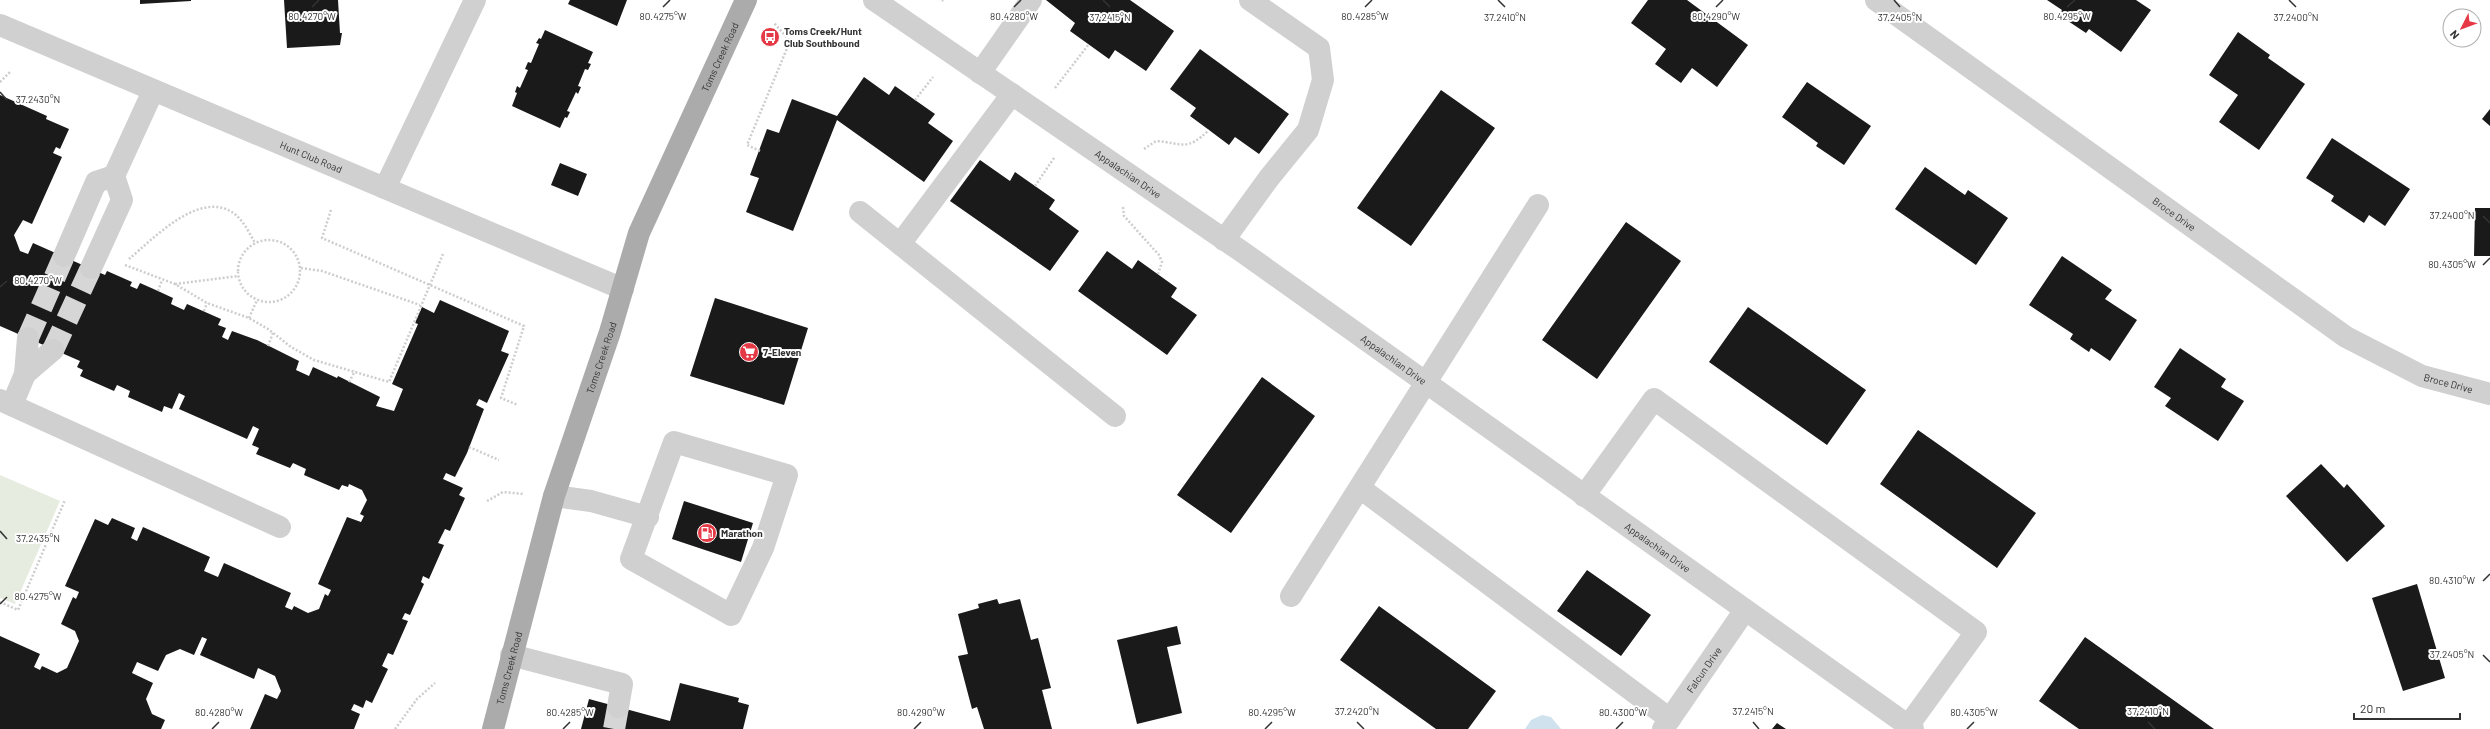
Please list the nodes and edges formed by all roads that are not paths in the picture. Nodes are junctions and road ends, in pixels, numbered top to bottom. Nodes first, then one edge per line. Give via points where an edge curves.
1 (475, 0) edge
2 (746, 0) edge
3 (874, 0) edge
4 (1031, 0) edge
5 (1250, 0) edge
6 (1876, 0) edge
7 (0, 25) edge
8 (980, 73) junction
9 (153, 91) junction
10 (1012, 94) junction
11 (114, 176) junction
12 (385, 188) junction
13 (1538, 205) dead end
14 (860, 212) dead end
15 (1224, 240) junction
16 (900, 244) junction
17 (64, 256) tunnel mouth
18 (91, 268) tunnel mouth
19 (623, 289) junction
20 (28, 338) tunnel mouth
21 (53, 350) tunnel mouth
22 (25, 374) junction
23 (1426, 383) junction
24 (2490, 394) edge
25 (6, 402) edge
26 (1115, 416) dead end
27 (1360, 488) junction
28 (554, 496) junction
29 (1584, 496) junction
30 (648, 517) junction
31 (280, 527) dead end
32 (1291, 596) dead end
33 (1745, 610) junction
34 (511, 655) junction
35 (618, 707) tunnel mouth
36 (1667, 724) edge
37 (1910, 727) edge
38 (493, 729) edge

1 - 12 street
2 - 19 main road, Toms Creek Road via 639,233
3 - 8 street, Appalachian Drive
4 - 8 street
5 - 15 street via 1319,48 1323,80 1308,130 1268,178
6 - 24 street, Broce Drive via 2346,337 2422,376
7 - 9 street, Hunt Club Road
8 - 10 street, Appalachian Drive
9 - 11 street
9 - 12 street, Hunt Club Road
10 - 15 street, Appalachian Drive
10 - 16 street
11 - 17 street via 96,182
11 - 18 street via 122,200
12 - 19 street, Hunt Club Road
13 - 23 street
14 - 16 street
15 - 23 street, Appalachian Drive
16 - 26 street
19 - 28 main road, Toms Creek Road
20 - 22 street
21 - 22 street
22 - 25 street
23 - 27 street
23 - 29 street, Appalachian Drive
25 - 31 street
27 - 32 street
27 - 36 street
28 - 30 street via 591,501
28 - 34 main road, Toms Creek Road
29 - 33 street, Appalachian Drive
29 - 37 street via 1654,400 1976,632
30 - 30 street via 631,559 730,615 763,548 787,475 674,442
33 - 36 street, Falcun Drive
33 - 37 street, Appalachian Drive
34 - 35 street via 622,684
34 - 38 main road, Toms Creek Road

